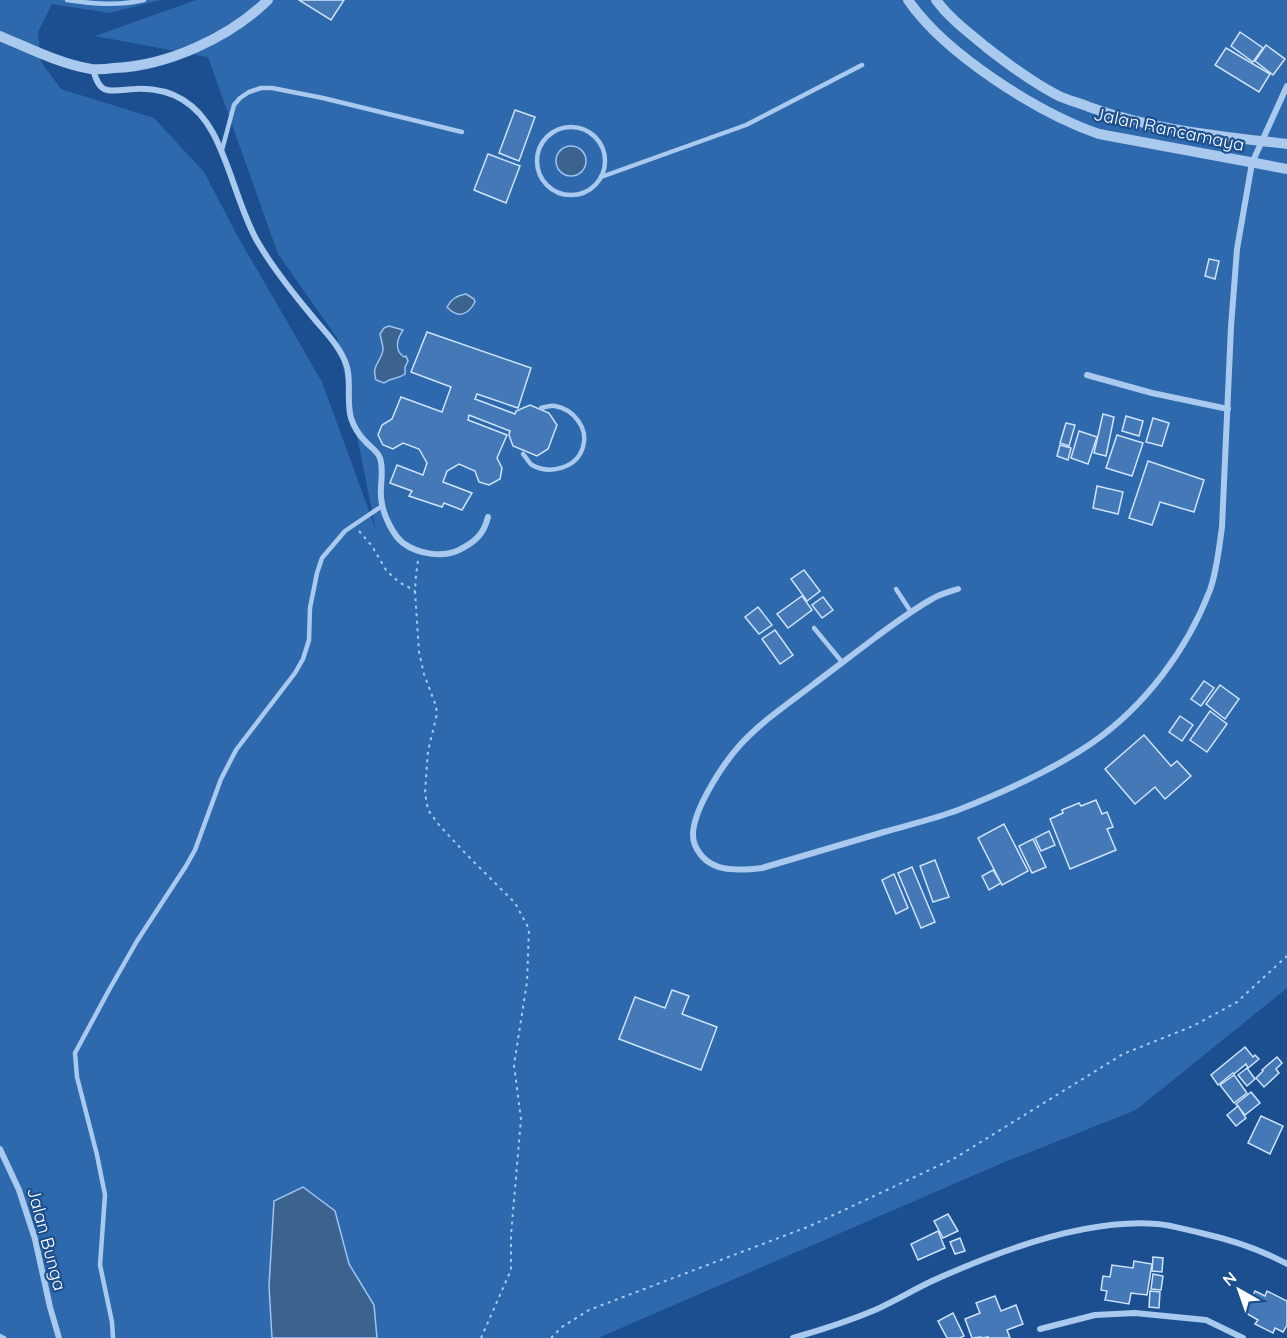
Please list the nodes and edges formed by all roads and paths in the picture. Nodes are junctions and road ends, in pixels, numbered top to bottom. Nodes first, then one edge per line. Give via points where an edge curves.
1 (67, 0) edge
2 (144, 0) edge
3 (268, 0) edge
4 (908, 0) edge
5 (936, 0) edge
6 (0, 36) edge
7 (862, 65) dead end
8 (93, 69) junction
9 (1287, 86) edge
10 (462, 132) dead end
11 (1261, 141) junction
12 (1287, 144) edge
13 (221, 151) junction
14 (1252, 163) junction
15 (1287, 169) edge
16 (601, 177) junction
17 (1087, 375) dead end
18 (541, 408) dead end
19 (1228, 409) junction
20 (523, 454) dead end
21 (382, 506) junction
22 (488, 517) dead end
23 (354, 525) junction
24 (420, 552) junction
25 (896, 589) dead end
26 (958, 589) dead end
27 (415, 591) junction
28 (911, 612) junction
29 (814, 628) dead end
30 (842, 662) junction
31 (1287, 956) edge
32 (0, 1149) edge
33 (1287, 1264) edge
34 (1040, 1329) dead end
35 (0, 1336) edge
36 (4, 1338) edge
37 (59, 1338) edge
38 (113, 1338) edge
39 (481, 1338) edge
40 (551, 1338) edge
41 (793, 1338) edge
42 (1244, 1338) edge

1 - 2 lane via 125,4
3 - 8 street via 236,26 183,53 134,67
4 - 14 street, Jalan Rancamaya via 962,55 998,81 1078,126 1099,134
5 - 11 street, Jalan Rancamaya via 994,53 1059,96 1148,125
6 - 8 street via 63,62
7 - 16 lane via 746,125
8 - 13 street via 102,88 163,91 194,106
9 - 11 street
10 - 13 lane via 323,98 261,88 249,92 234,105
11 - 12 street, Jalan Rancamaya
11 - 14 street
13 - 21 street via 256,238 347,366 351,419 380,458
14 - 15 street, Jalan Rancamaya
14 - 19 street via 1237,249
16 - 16 lane via 586,192 575,195 554,191 537,165 542,143 560,128 583,128 600,143 605,165
17 - 19 street
18 - 20 lane via 554,405 572,412 582,425 583,447 568,465 552,470 531,464
19 - 30 street via 1222,527 1211,588 1176,656 1114,725 1066,759 957,810 762,868 715,867 697,850 692,826 718,774 752,733
21 - 23 lane
21 - 24 street via 402,542
22 - 24 street via 486,526 472,543 455,552
23 - 27 path via 386,570
23 - 38 lane via 322,558 303,659 236,750 195,850 137,941 75,1053 77,1077 105,1195 100,1266
24 - 27 path
25 - 28 lane
26 - 28 street
27 - 39 path via 419,651 437,714 428,751 428,810 515,903 529,929 527,982 514,1065 521,1119 511,1270
28 - 30 street
29 - 30 lane
31 - 40 path via 1237,1002 1193,1026 1123,1054 955,1158 810,1226 590,1310
32 - 37 street, Jalan Bunga via 35,1239
33 - 41 street via 1230,1240 1159,1224 1105,1226 1022,1246 933,1281 854,1319
34 - 42 street via 1095,1315 1135,1313 1206,1320
35 - 36 lane

